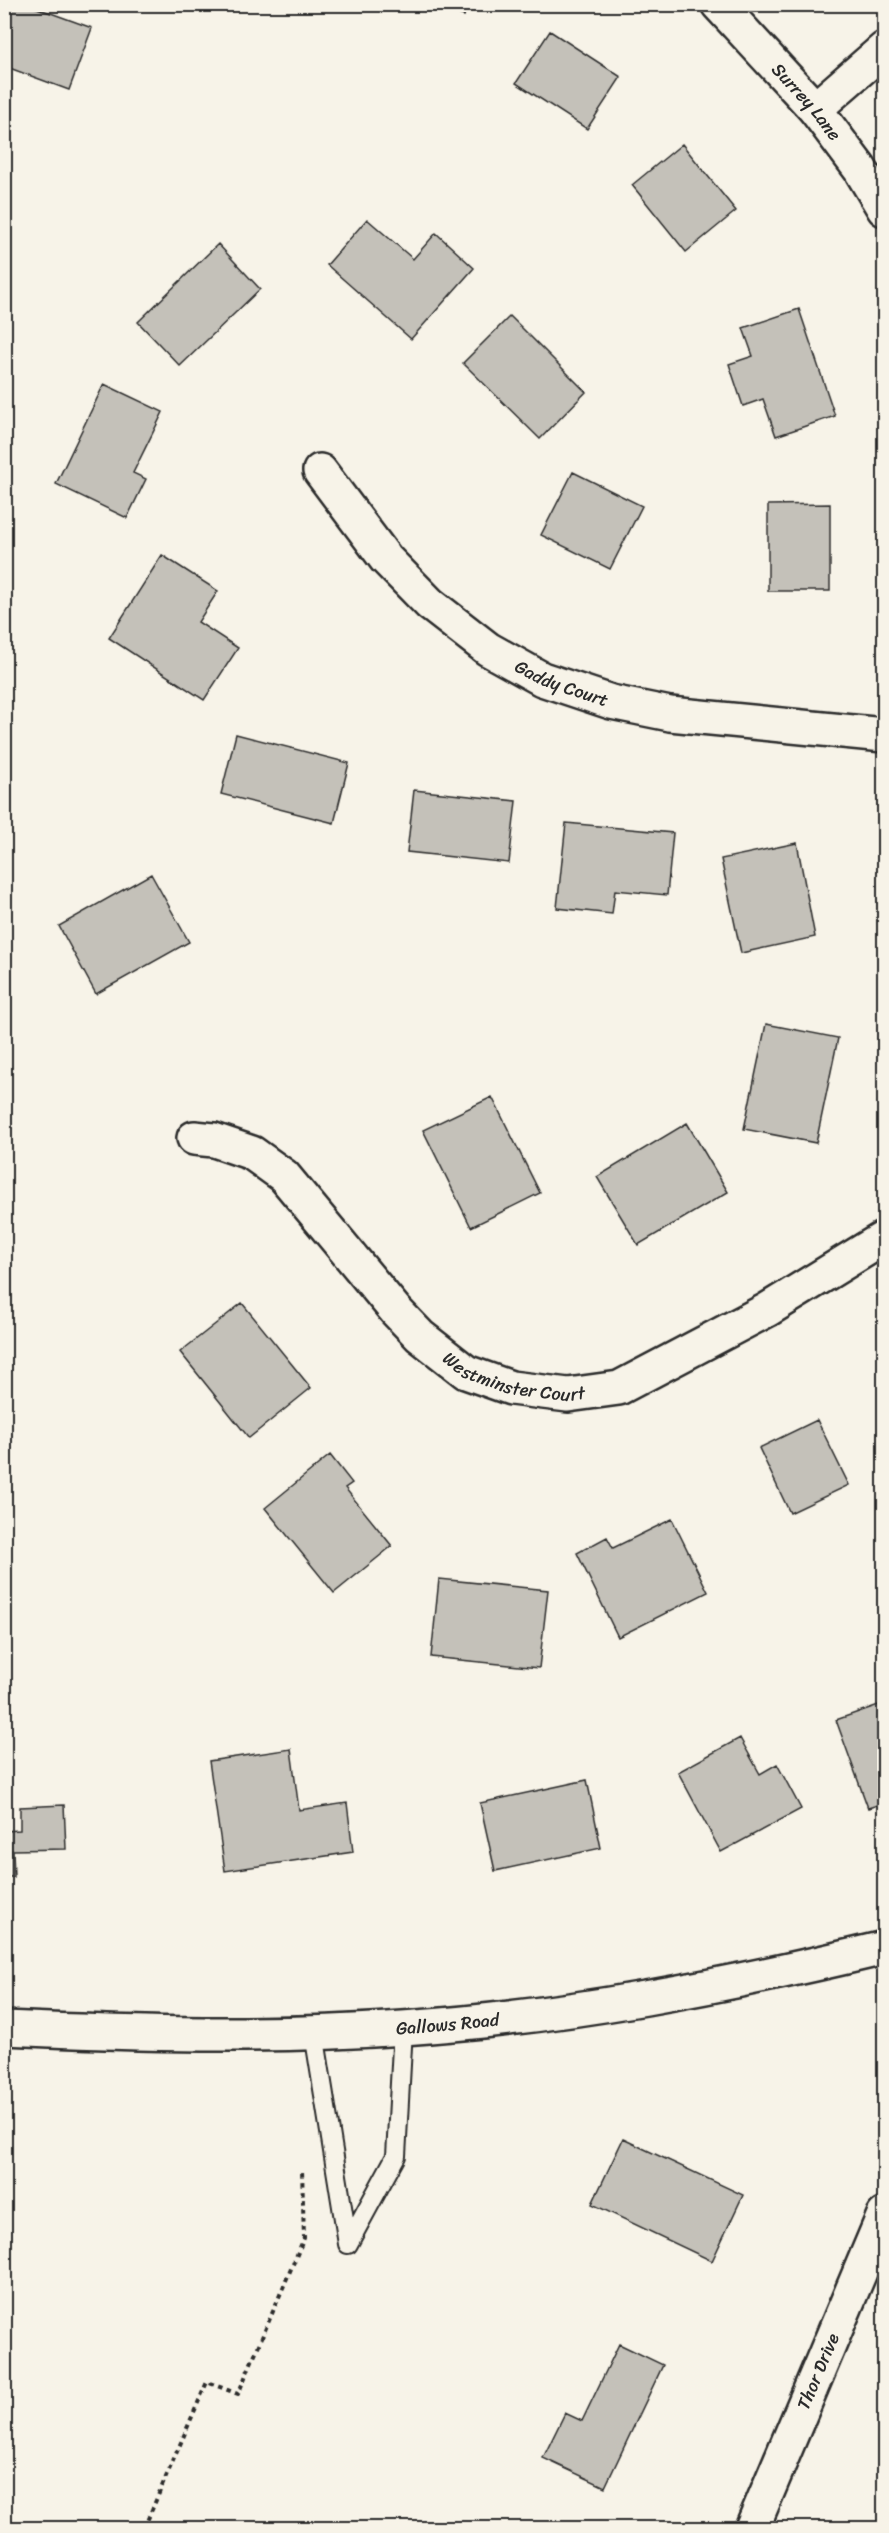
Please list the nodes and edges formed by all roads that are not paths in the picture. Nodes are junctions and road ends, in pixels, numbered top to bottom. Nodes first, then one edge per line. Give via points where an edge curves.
1 (718, 4) edge
2 (885, 49) edge
3 (814, 109) junction
4 (885, 209) edge
5 (320, 471) dead end
6 (885, 735) edge
7 (194, 1138) dead end
8 (885, 1238) edge
9 (885, 1948) edge
10 (4, 2028) edge
11 (403, 2028) junction
12 (314, 2033) junction
13 (885, 2215) edge
14 (752, 2529) edge

1 - 3 street, Surrey Lane
2 - 3 street
3 - 4 street, Surrey Lane
5 - 6 street, Gaddy Court via 386,560 430,604 488,649 542,679 611,702 670,714
7 - 8 street, Westminster Court via 214,1140 252,1153 284,1176 420,1336 466,1372 511,1388 568,1395 619,1388 767,1310
9 - 11 street, Gallows Road via 773,1975 577,2010
10 - 12 street, Gallows Road
11 - 12 street, Gallows Road
11 - 12 lane via 396,2156 348,2244
13 - 14 street, Thor Drive

